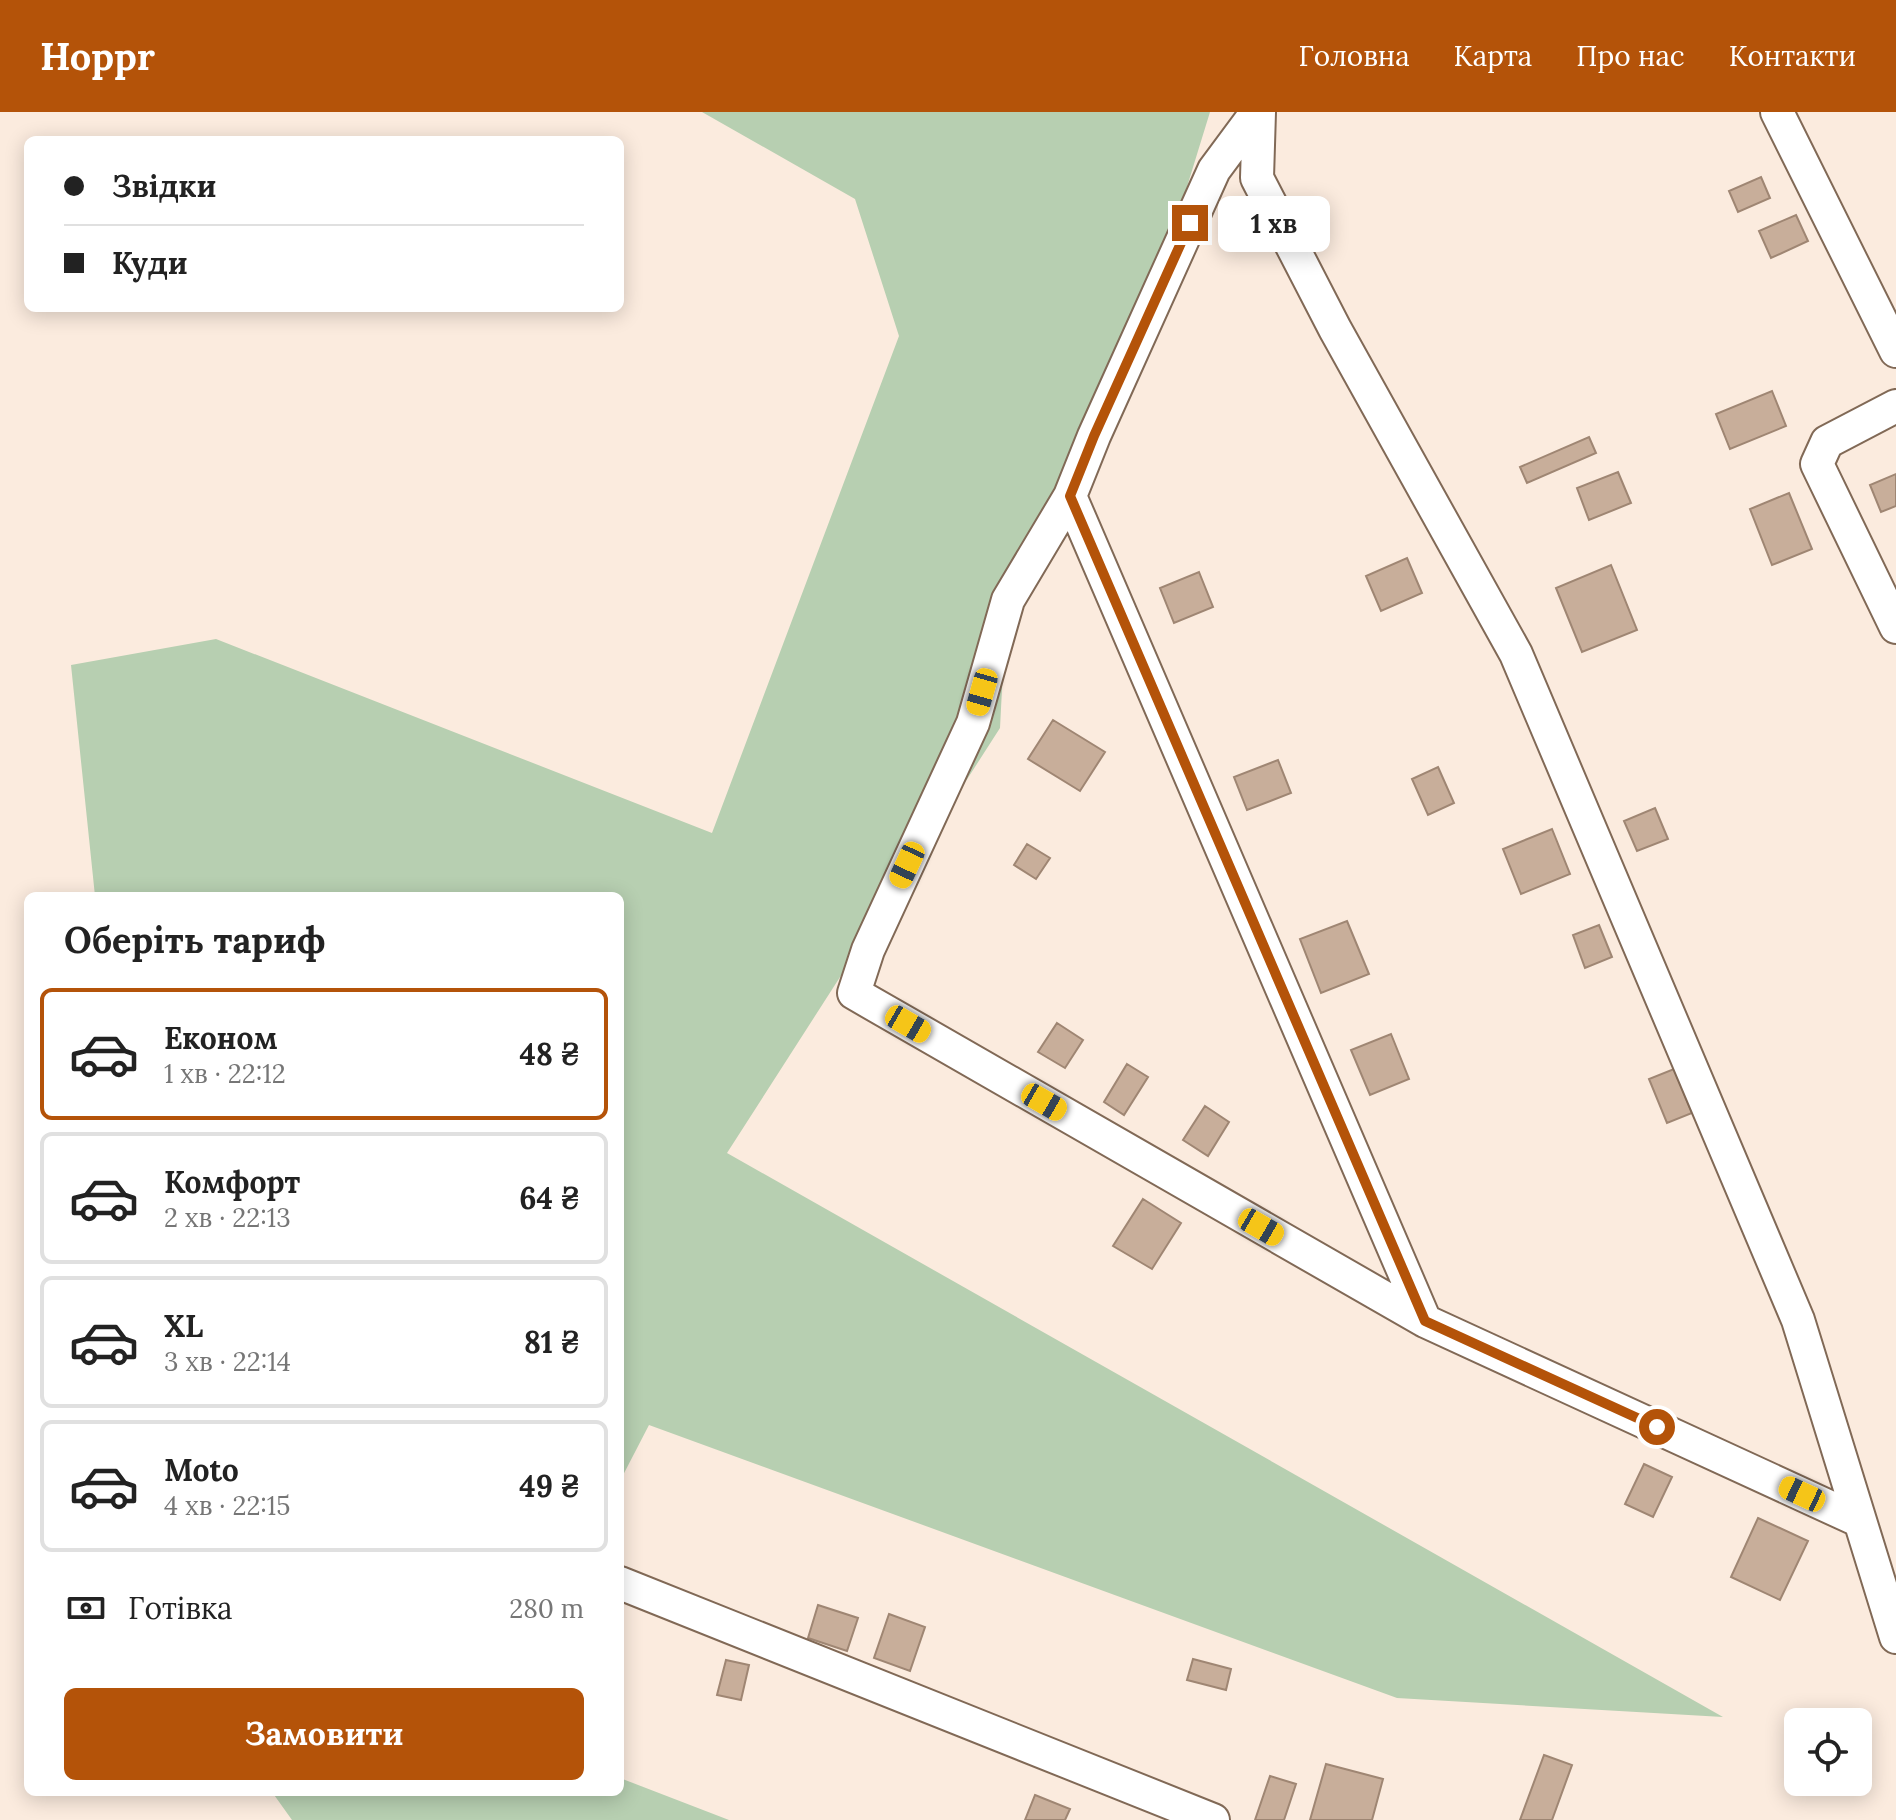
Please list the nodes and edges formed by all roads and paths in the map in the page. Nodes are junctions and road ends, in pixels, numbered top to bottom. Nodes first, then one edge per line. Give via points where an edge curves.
1 (1258, 112) edge
2 (1777, 112) edge
3 (1896, 351) edge
4 (1896, 406) edge
5 (1070, 496) junction
6 (1896, 627) edge
7 (1425, 1321) junction
8 (1860, 1521) junction
9 (624, 1585) edge
10 (1896, 1637) edge
11 (1213, 1820) edge

1 - 5 street via 1214,170
1 - 8 street via 1257,178 1342,343 1516,654 1798,1320
2 - 3 street
4 - 6 street via 1827,442 1817,464
5 - 7 street
5 - 7 street via 1008,600 973,723 868,950 854,993
7 - 8 street
8 - 10 street
9 - 11 street

